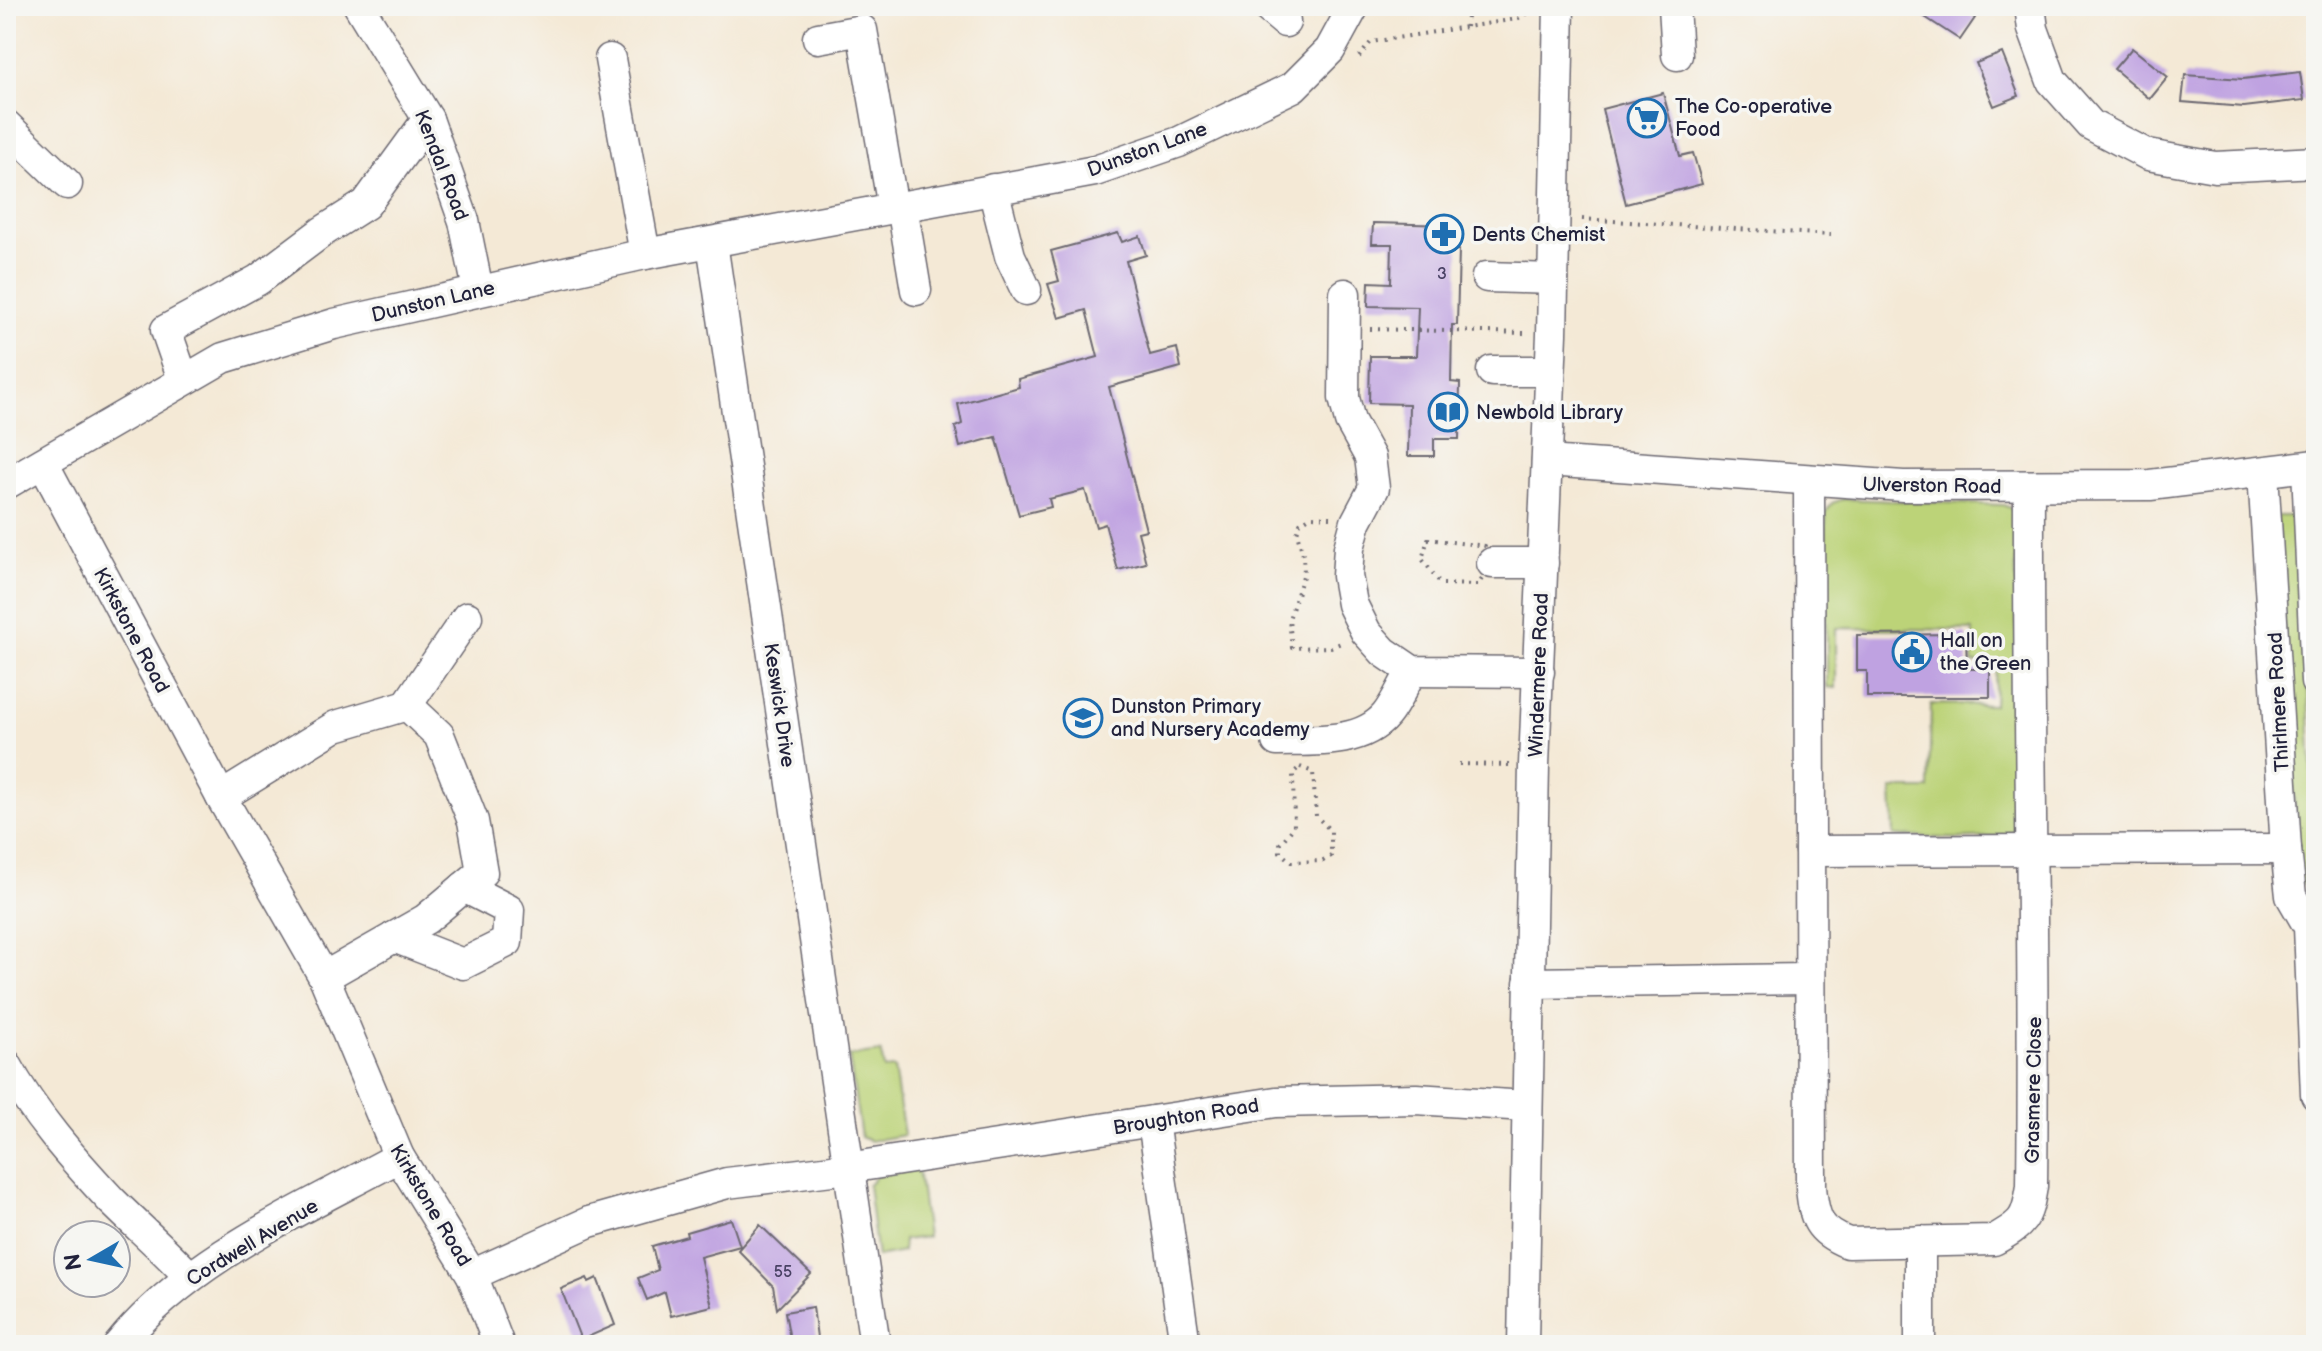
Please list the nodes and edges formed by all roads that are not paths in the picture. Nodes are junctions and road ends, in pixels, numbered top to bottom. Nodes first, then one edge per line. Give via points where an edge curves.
1 (359, 6) edge
2 (1354, 6) edge
3 (1559, 6) edge
4 (1674, 6) edge
5 (2030, 6) edge
6 (818, 38) dead end
7 (1677, 55) dead end
8 (610, 59) dead end
9 (428, 119) junction
10 (6, 125) edge
11 (2316, 162) edge
12 (67, 184) dead end
13 (993, 189) junction
14 (897, 207) junction
15 (712, 243) junction
16 (645, 254) junction
17 (1487, 277) dead end
18 (1553, 279) junction
19 (478, 290) junction
20 (916, 290) dead end
21 (1026, 290) dead end
22 (1345, 294) dead end
23 (1492, 371) dead end
24 (1550, 371) junction
25 (183, 379) junction
26 (1547, 461) junction
27 (43, 463) junction
28 (2312, 466) edge
29 (2263, 472) junction
30 (1809, 482) junction
31 (6, 484) edge
32 (2029, 486) junction
33 (1492, 563) road end
34 (1543, 563) junction
35 (467, 617) dead end
36 (1412, 671) junction
37 (1539, 672) junction
38 (2316, 682) edge
39 (407, 705) junction
40 (1292, 750) road end
41 (221, 797) junction
42 (2030, 848) junction
43 (2286, 849) junction
44 (1810, 851) junction
45 (464, 887) junction
46 (2314, 920) edge
47 (394, 937) junction
48 (324, 977) junction
49 (1809, 979) junction
50 (1529, 983) junction
51 (6, 1064) edge
52 (2316, 1095) edge
53 (14, 1097) edge
54 (1526, 1106) junction
55 (1153, 1121) junction
56 (399, 1157) junction
57 (848, 1168) junction
58 (1920, 1241) junction
59 (472, 1275) junction
60 (190, 1277) junction
61 (130, 1341) edge
62 (499, 1345) edge
63 (875, 1345) edge
64 (1185, 1345) edge
65 (1523, 1345) edge
66 (1920, 1345) edge

1 - 9 street, Kendal Road
2 - 13 street, Dunston Lane via 1330,50 1293,87 1179,142 1095,171
3 - 18 street, Windermere Road
4 - 7 street
5 - 11 street via 2052,81 2091,125 2148,155 2215,167
6 - 14 street via 862,30
8 - 16 street
9 - 19 street, Kendal Road via 464,221
9 - 25 street via 366,204 258,280 166,330
10 - 12 street
13 - 14 street, Dunston Lane
13 - 21 street via 1010,256
14 - 15 street, Dunston Lane
14 - 20 street
15 - 16 street, Dunston Lane
15 - 57 street, Keswick Drive
16 - 19 street, Dunston Lane
17 - 18 street
18 - 24 street, Windermere Road
19 - 25 street, Dunston Lane via 334,324 223,358
22 - 36 street via 1344,398 1370,457 1374,488 1356,522 1347,576 1352,604 1366,632
23 - 24 street
24 - 26 street, Windermere Road
25 - 27 street, Dunston Lane
26 - 30 street, Ulverston Road
26 - 34 street, Windermere Road
27 - 31 street, Dunston Lane
27 - 41 street, Kirkstone Road
28 - 29 street, Ulverston Road
28 - 38 street, Thirlmere Road
29 - 32 street, Ulverston Road via 2150,485
29 - 43 street, Thirlmere Road
30 - 32 street, Ulverston Road
30 - 44 street, Grasmere Close
32 - 42 street, Grasmere Close
33 - 34 street
34 - 37 street, Windermere Road
35 - 39 street
36 - 37 street
36 - 40 street via 1385,716 1365,731
37 - 50 street, Windermere Road
39 - 41 street via 336,726
39 - 45 street via 439,735 473,821 482,872
41 - 48 street, Kirkstone Road
42 - 43 street
42 - 44 street
42 - 58 street, Grasmere Close via 2034,1006 2028,1213 1994,1240
43 - 46 street, Thirlmere Road via 2291,896
44 - 49 street, Grasmere Close
45 - 47 street
45 - 47 street via 509,910 507,942 463,964
46 - 52 street, Thirlmere Road
47 - 48 street
48 - 56 street, Kirkstone Road
49 - 50 street
49 - 58 street, Grasmere Close via 1813,1212 1826,1234 1848,1243
50 - 54 street, Windermere Road
51 - 53 street
53 - 60 street
54 - 55 street, Broughton Road via 1416,1099 1276,1102
54 - 65 street, Windermere Road
55 - 57 street, Broughton Road
55 - 64 street
56 - 59 street, Kirkstone Road
56 - 60 street, Cordwell Avenue
57 - 59 street via 727,1183 589,1222
57 - 63 street, Keswick Drive
58 - 66 street
59 - 62 street, Kirkstone Road
60 - 61 street, Cordwell Avenue via 157,1304

